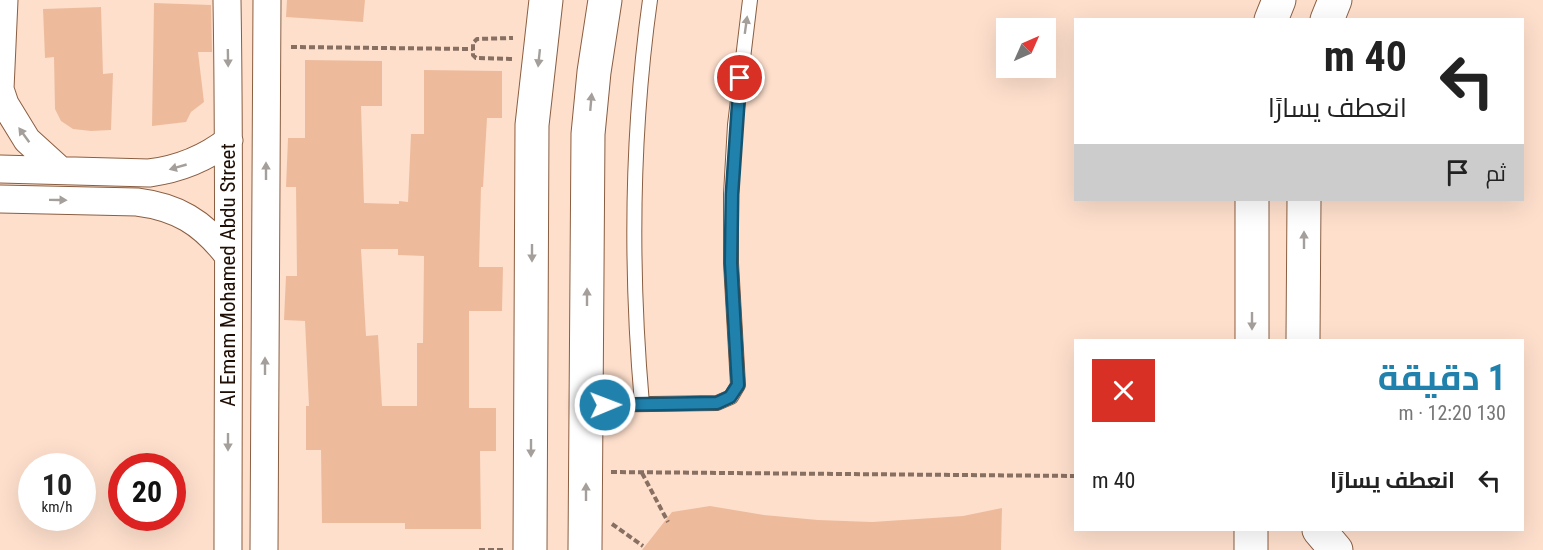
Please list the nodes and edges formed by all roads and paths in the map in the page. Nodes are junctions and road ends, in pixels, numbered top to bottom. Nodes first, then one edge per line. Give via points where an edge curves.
1 (4, 0) edge
2 (227, 0) edge
3 (267, 0) edge
4 (546, 0) edge
5 (604, 0) edge
6 (650, 0) edge
7 (750, 0) edge
8 (1279, 0) edge
9 (1335, 0) edge
10 (1272, 18) edge
11 (1328, 18) edge
12 (267, 47) junction
13 (540, 48) junction
14 (473, 49) junction
15 (0, 90) edge
16 (229, 140) junction
17 (0, 169) edge
18 (60, 170) junction
19 (149, 172) junction
20 (0, 199) edge
21 (148, 203) junction
22 (1252, 203) edge
23 (1304, 203) edge
24 (227, 254) junction
25 (1252, 275) junction
26 (1304, 276) junction
27 (1252, 339) edge
28 (1303, 339) edge
29 (642, 404) junction
30 (586, 405) junction
31 (586, 472) junction
32 (642, 473) junction
33 (1074, 476) edge
34 (668, 522) dead end
35 (1251, 531) edge
36 (1303, 531) edge
37 (1320, 531) edge
38 (228, 550) edge
39 (264, 550) edge
40 (530, 550) edge
41 (585, 550) edge
42 (1251, 550) edge
43 (1303, 550) edge
44 (1336, 550) edge

1 - 15 street
2 -> 16 street, Al Emam Mohamed Abdu Street
3 - 12 street, Al Emam Mohamed Abdu Street
4 - 13 main road
30 -> 5 main road via 588,134
6 - 29 lane via 637,117 634,191 633,265
29 -> 7 lane via 717,403 730,397 738,385 731,263 732,194 735,125
8 - 10 main road
9 - 11 main road
12 - 14 path
39 -> 12 street, Al Emam Mohamed Abdu Street
13 - 14 path via 476,58
13 - 14 path via 477,39
13 -> 40 main road via 532,124
18 -> 15 street via 27,140
16 -> 19 street via 200,159 167,171
16 - 24 street, Al Emam Mohamed Abdu Street
17 - 18 street
18 - 19 street
19 - 21 street
20 -> 21 street
21 - 24 street via 189,218
22 - 23 main road
22 - 25 main road
26 -> 23 main road
24 -> 38 street, Al Emam Mohamed Abdu Street
25 - 26 main road
25 -> 27 main road
26 - 28 main road
29 - 30 lane
30 - 31 main road
31 - 32 path
41 -> 31 main road
32 - 33 path
32 - 34 path
35 - 42 main road
36 - 43 main road
37 - 44 main road

